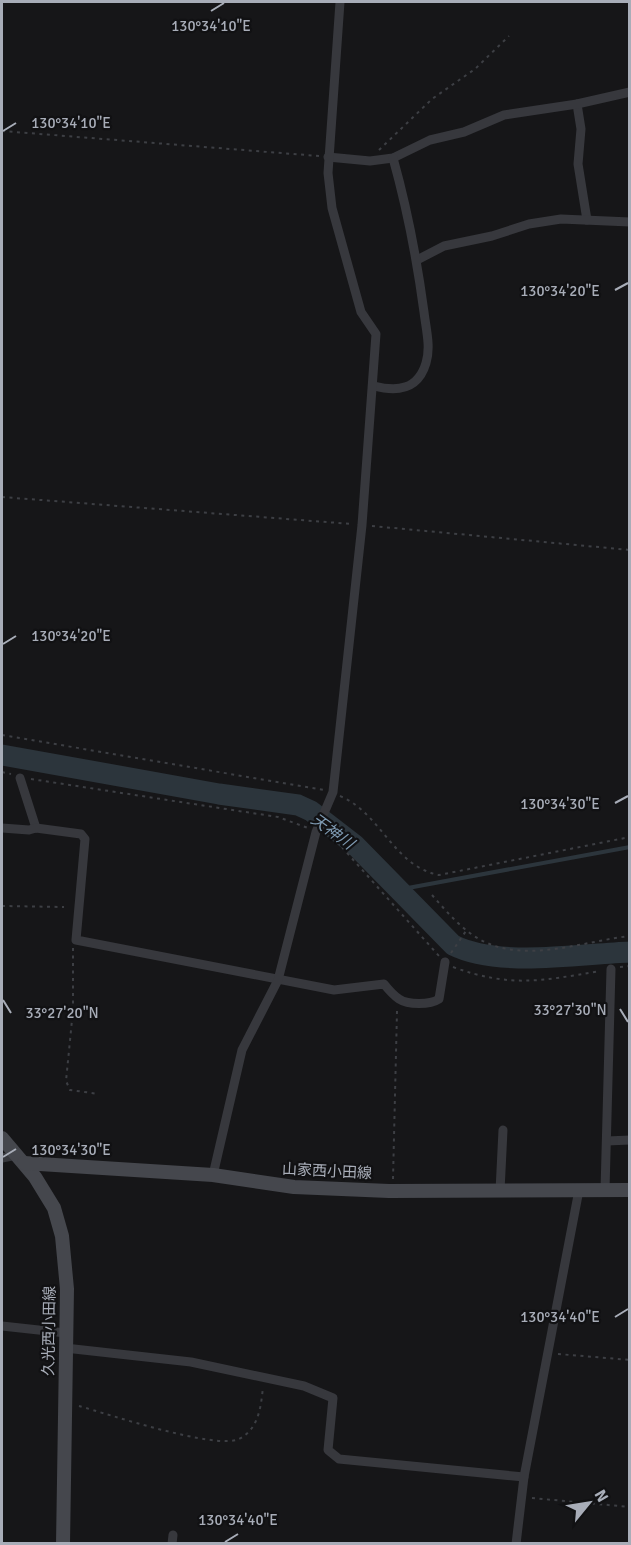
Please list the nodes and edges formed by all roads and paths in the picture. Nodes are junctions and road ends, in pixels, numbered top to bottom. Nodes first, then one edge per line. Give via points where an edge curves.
1 (340, 2) edge
2 (509, 36) dead end
3 (630, 92) edge
4 (577, 104) junction
5 (2, 130) edge
6 (328, 157) junction
7 (393, 158) junction
8 (370, 161) junction
9 (587, 220) junction
10 (630, 222) edge
11 (417, 260) junction
12 (374, 386) junction
13 (2, 497) edge
14 (362, 525) junction
15 (630, 550) edge
16 (2, 735) edge
17 (2, 772) edge
18 (20, 778) junction
19 (331, 797) junction
20 (2, 828) edge
21 (36, 828) junction
22 (317, 830) junction
23 (630, 837) edge
24 (432, 895) dead end
25 (2, 906) edge
26 (64, 907) dead end
27 (466, 931) junction
28 (630, 936) edge
29 (76, 940) junction
30 (445, 962) junction
31 (610, 969) joint
32 (278, 980) junction
33 (399, 999) junction
34 (99, 1094) dead end
35 (503, 1130) dead end
36 (2, 1138) edge
37 (630, 1140) edge
38 (607, 1141) junction
39 (2, 1158) edge
40 (21, 1159) junction
41 (213, 1176) junction
42 (579, 1190) junction
43 (605, 1190) junction
44 (630, 1190) edge
45 (393, 1191) junction
46 (500, 1191) junction
47 (2, 1326) edge
48 (66, 1333) junction
49 (65, 1348) junction
50 (547, 1353) junction
51 (630, 1360) edge
52 (265, 1378) junction
53 (65, 1404) junction
54 (524, 1477) junction
55 (521, 1497) junction
56 (630, 1507) edge
57 (63, 1544) edge
58 (516, 1544) edge

1 - 6 street
2 - 8 path via 476,69 432,99
3 - 4 street
4 - 7 street via 504,116 430,140
4 - 9 street via 581,129 578,164
5 - 6 path
6 - 8 street
6 - 12 street via 332,208 361,312 376,334
7 - 8 street
7 - 11 street
9 - 10 street
9 - 11 street via 529,224 444,246
11 - 12 street via 429,348 426,365 416,380 403,389
12 - 14 street
13 - 14 path
14 - 15 path
14 - 19 street
16 - 19 path via 287,781
17 - 18 path
18 - 21 street
18 - 22 path via 278,817
19 - 22 street
19 - 23 path via 366,814 412,865 438,874
20 - 21 street
21 - 29 street via 81,834 85,839
22 - 30 path via 340,845
22 - 32 street
24 - 27 path
25 - 26 path
27 - 28 path via 488,944 522,950
27 - 30 path
29 - 32 street
29 - 34 path via 66,1081 70,1090
30 - 31 path via 480,976 510,982 550,980
30 - 33 street via 439,999 433,1003
31 - 38 street
32 - 33 street via 334,990 384,984
32 - 41 street via 242,1050
33 - 45 path
35 - 46 street
36 - 40 main road, 久光西小田線
37 - 38 street
38 - 43 street
39 - 40 street
40 - 41 main road, 山家西小田線
40 - 48 main road, 久光西小田線 via 54,1208 63,1236
41 - 45 main road, 山家西小田線 via 294,1187
42 - 43 main road, 山家西小田線
42 - 46 main road, 山家西小田線
42 - 50 street
43 - 44 main road, 山家西小田線
45 - 46 main road, 山家西小田線
47 - 48 street
48 - 49 main road, 久光西小田線
49 - 52 street via 191,1362
49 - 53 main road, 久光西小田線
50 - 51 path
50 - 54 street
52 - 53 path via 256,1422 246,1435 233,1441 178,1433
52 - 54 street via 304,1386 333,1398 328,1450 339,1459
53 - 57 main road, 久光西小田線
54 - 55 street
55 - 56 path
55 - 58 street

